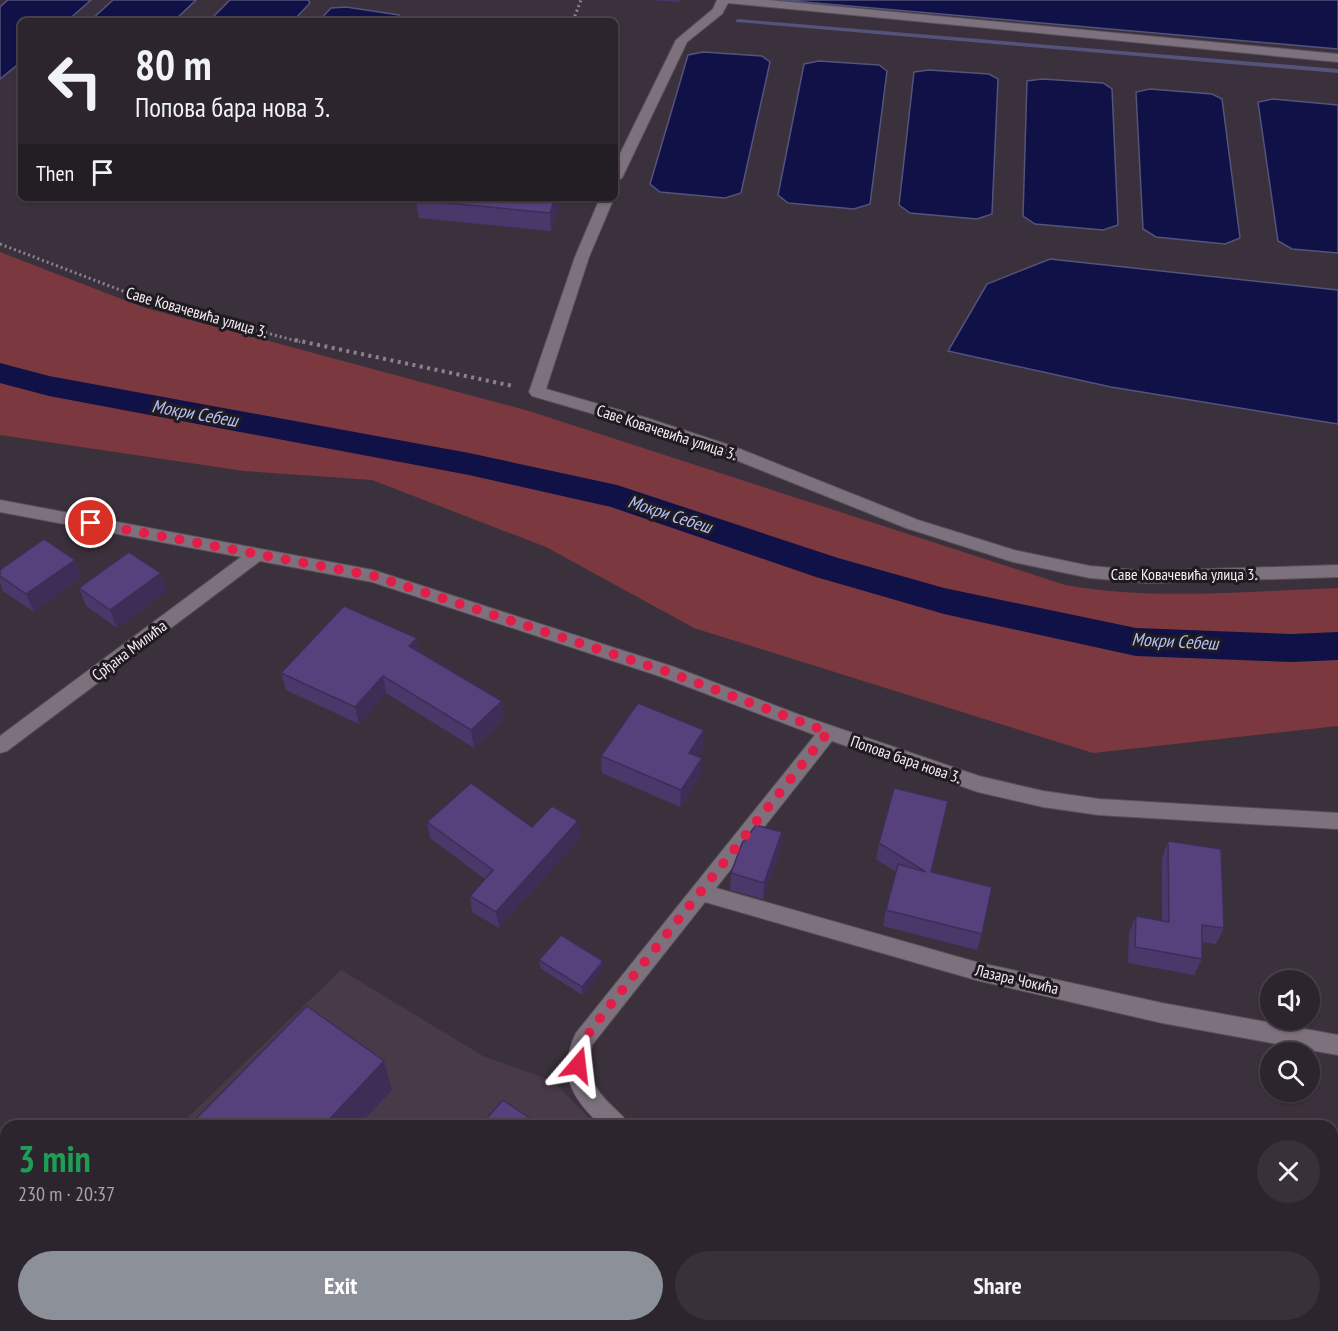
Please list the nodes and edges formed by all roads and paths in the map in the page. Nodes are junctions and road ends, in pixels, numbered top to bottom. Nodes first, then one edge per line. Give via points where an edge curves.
1 (580, 0) edge
2 (723, 0) edge
3 (731, 0) edge
4 (574, 18) edge
5 (1338, 58) edge
6 (618, 172) edge
7 (605, 201) edge
8 (0, 244) edge
9 (537, 392) junction
10 (0, 506) edge
11 (257, 554) junction
12 (1338, 572) edge
13 (828, 732) junction
14 (0, 746) edge
15 (1338, 821) edge
16 (700, 892) junction
17 (1338, 1045) edge
18 (611, 1120) edge

1 - 4 path
2 - 6 street via 718,11 682,40
3 - 5 street
7 - 9 street
8 - 9 path, Саве Ковачевића улица 3. via 149,301 302,342
9 - 12 street, Саве Ковачевића улица 3. via 729,451 912,524 1013,556 1090,572 1147,577
10 - 11 street, Попова бара нова 3.
11 - 13 street, Попова бара нова 3. via 374,576 668,672
11 - 14 street, Срђана Милића
13 - 15 street, Попова бара нова 3. via 978,784 1043,799 1125,809
13 - 16 street
16 - 17 street, Лазара Чокића via 976,971 1162,1013
16 - 18 street via 582,1043 580,1084 589,1101

